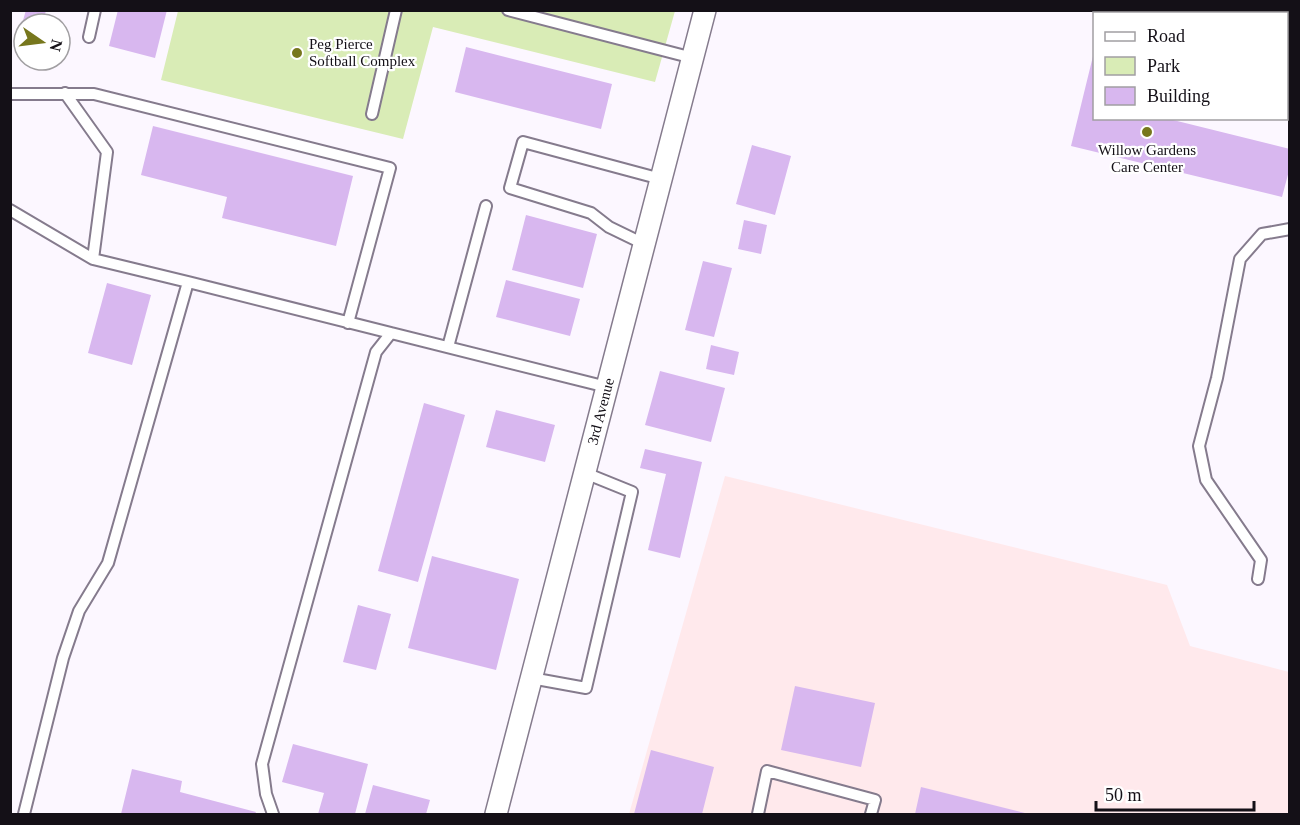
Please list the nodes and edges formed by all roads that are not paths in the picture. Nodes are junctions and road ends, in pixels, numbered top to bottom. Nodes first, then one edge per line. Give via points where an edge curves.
1 (95, 10) edge
2 (396, 10) edge
3 (508, 10) edge
4 (705, 10) edge
5 (89, 37) dead end
6 (693, 58) junction
7 (65, 93) junction
8 (10, 94) edge
9 (372, 114) dead end
10 (662, 179) junction
11 (486, 206) dead end
12 (10, 210) edge
13 (1290, 229) edge
14 (644, 244) junction
15 (93, 259) junction
16 (188, 282) junction
17 (348, 323) junction
18 (391, 333) junction
19 (448, 348) junction
20 (607, 387) junction
21 (585, 473) junction
22 (1258, 579) dead end
23 (531, 678) junction
24 (28, 814) edge
25 (273, 814) edge
26 (496, 814) edge
27 (758, 814) edge
28 (871, 814) edge

1 - 5 lane
2 - 9 lane
3 - 6 lane
4 - 6 street, 3rd Avenue
6 - 10 street, 3rd Avenue
7 - 8 lane
7 - 15 lane via 107,152
7 - 17 lane via 94,93 390,168
10 - 14 street, 3rd Avenue
10 - 14 lane via 524,142 510,188 591,213
11 - 19 lane
12 - 15 lane
13 - 22 lane via 1262,234 1240,259 1217,378 1199,446 1206,480 1261,560
14 - 20 street, 3rd Avenue
15 - 16 lane
16 - 17 lane
16 - 24 lane via 108,563 79,611 63,658
17 - 18 lane
18 - 19 lane
18 - 25 lane via 376,352 262,764
19 - 20 lane
20 - 21 street, 3rd Avenue
21 - 23 street, 3rd Avenue
21 - 23 lane via 632,492 585,688
23 - 26 street, 3rd Avenue
27 - 28 lane via 767,771 875,800

